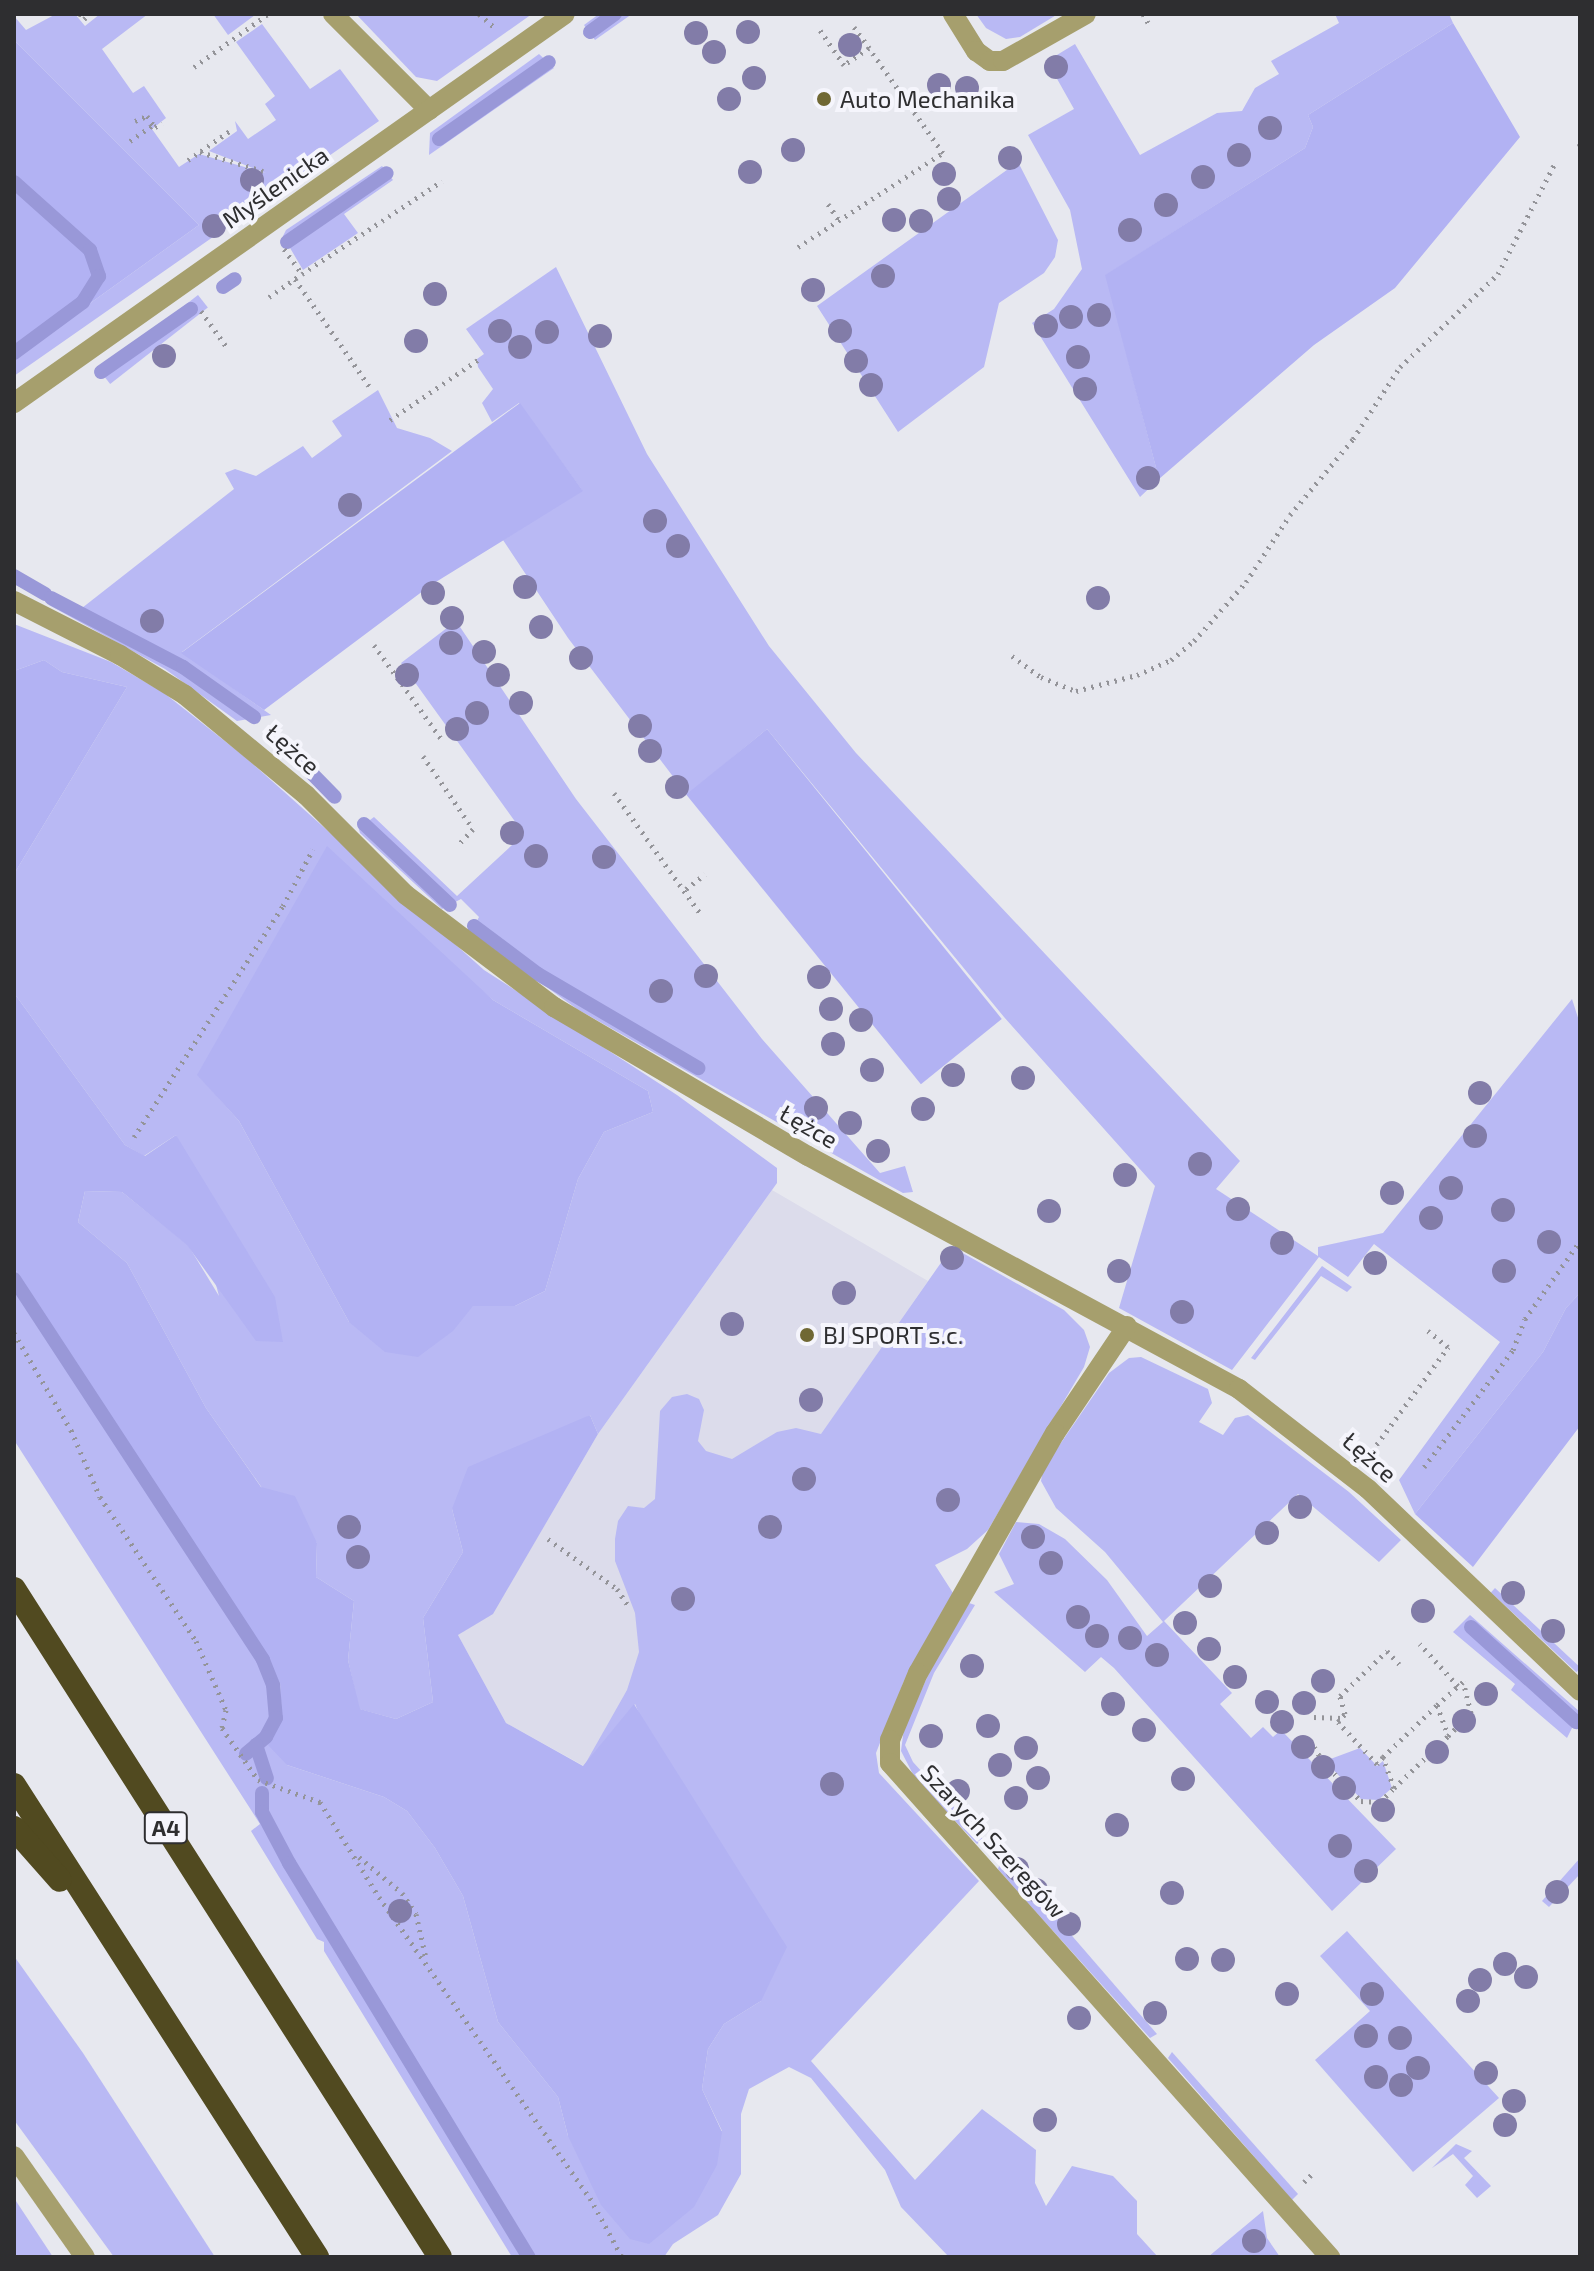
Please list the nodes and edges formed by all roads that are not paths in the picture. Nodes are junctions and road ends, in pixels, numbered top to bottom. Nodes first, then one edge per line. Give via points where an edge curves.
1 (333, 14) edge
2 (565, 14) edge
3 (953, 14) edge
4 (1086, 14) edge
5 (429, 110) junction
6 (14, 403) edge
7 (14, 601) edge
8 (1127, 1326) junction
9 (14, 1589) edge
10 (1580, 1691) edge
11 (14, 1785) edge
12 (14, 1828) edge
13 (112, 1939) junction
14 (14, 2156) edge
15 (85, 2257) edge
16 (317, 2257) edge
17 (440, 2257) edge
18 (1330, 2257) edge

1 - 5 street
2 - 5 street, Myślenicka
3 - 4 street via 976,51 990,61 1003,61
5 - 6 street, Myślenicka
7 - 8 street, Łężce via 185,695 245,741 406,895 554,1007 808,1156
8 - 10 street, Łężce via 1239,1389 1326,1452
8 - 18 street, Szarych Szeregów via 1055,1433 918,1673 890,1740 890,1763
9 - 17 highway, A4
11 - 13 highway
12 - 13 highway
13 - 16 highway
14 - 15 street

